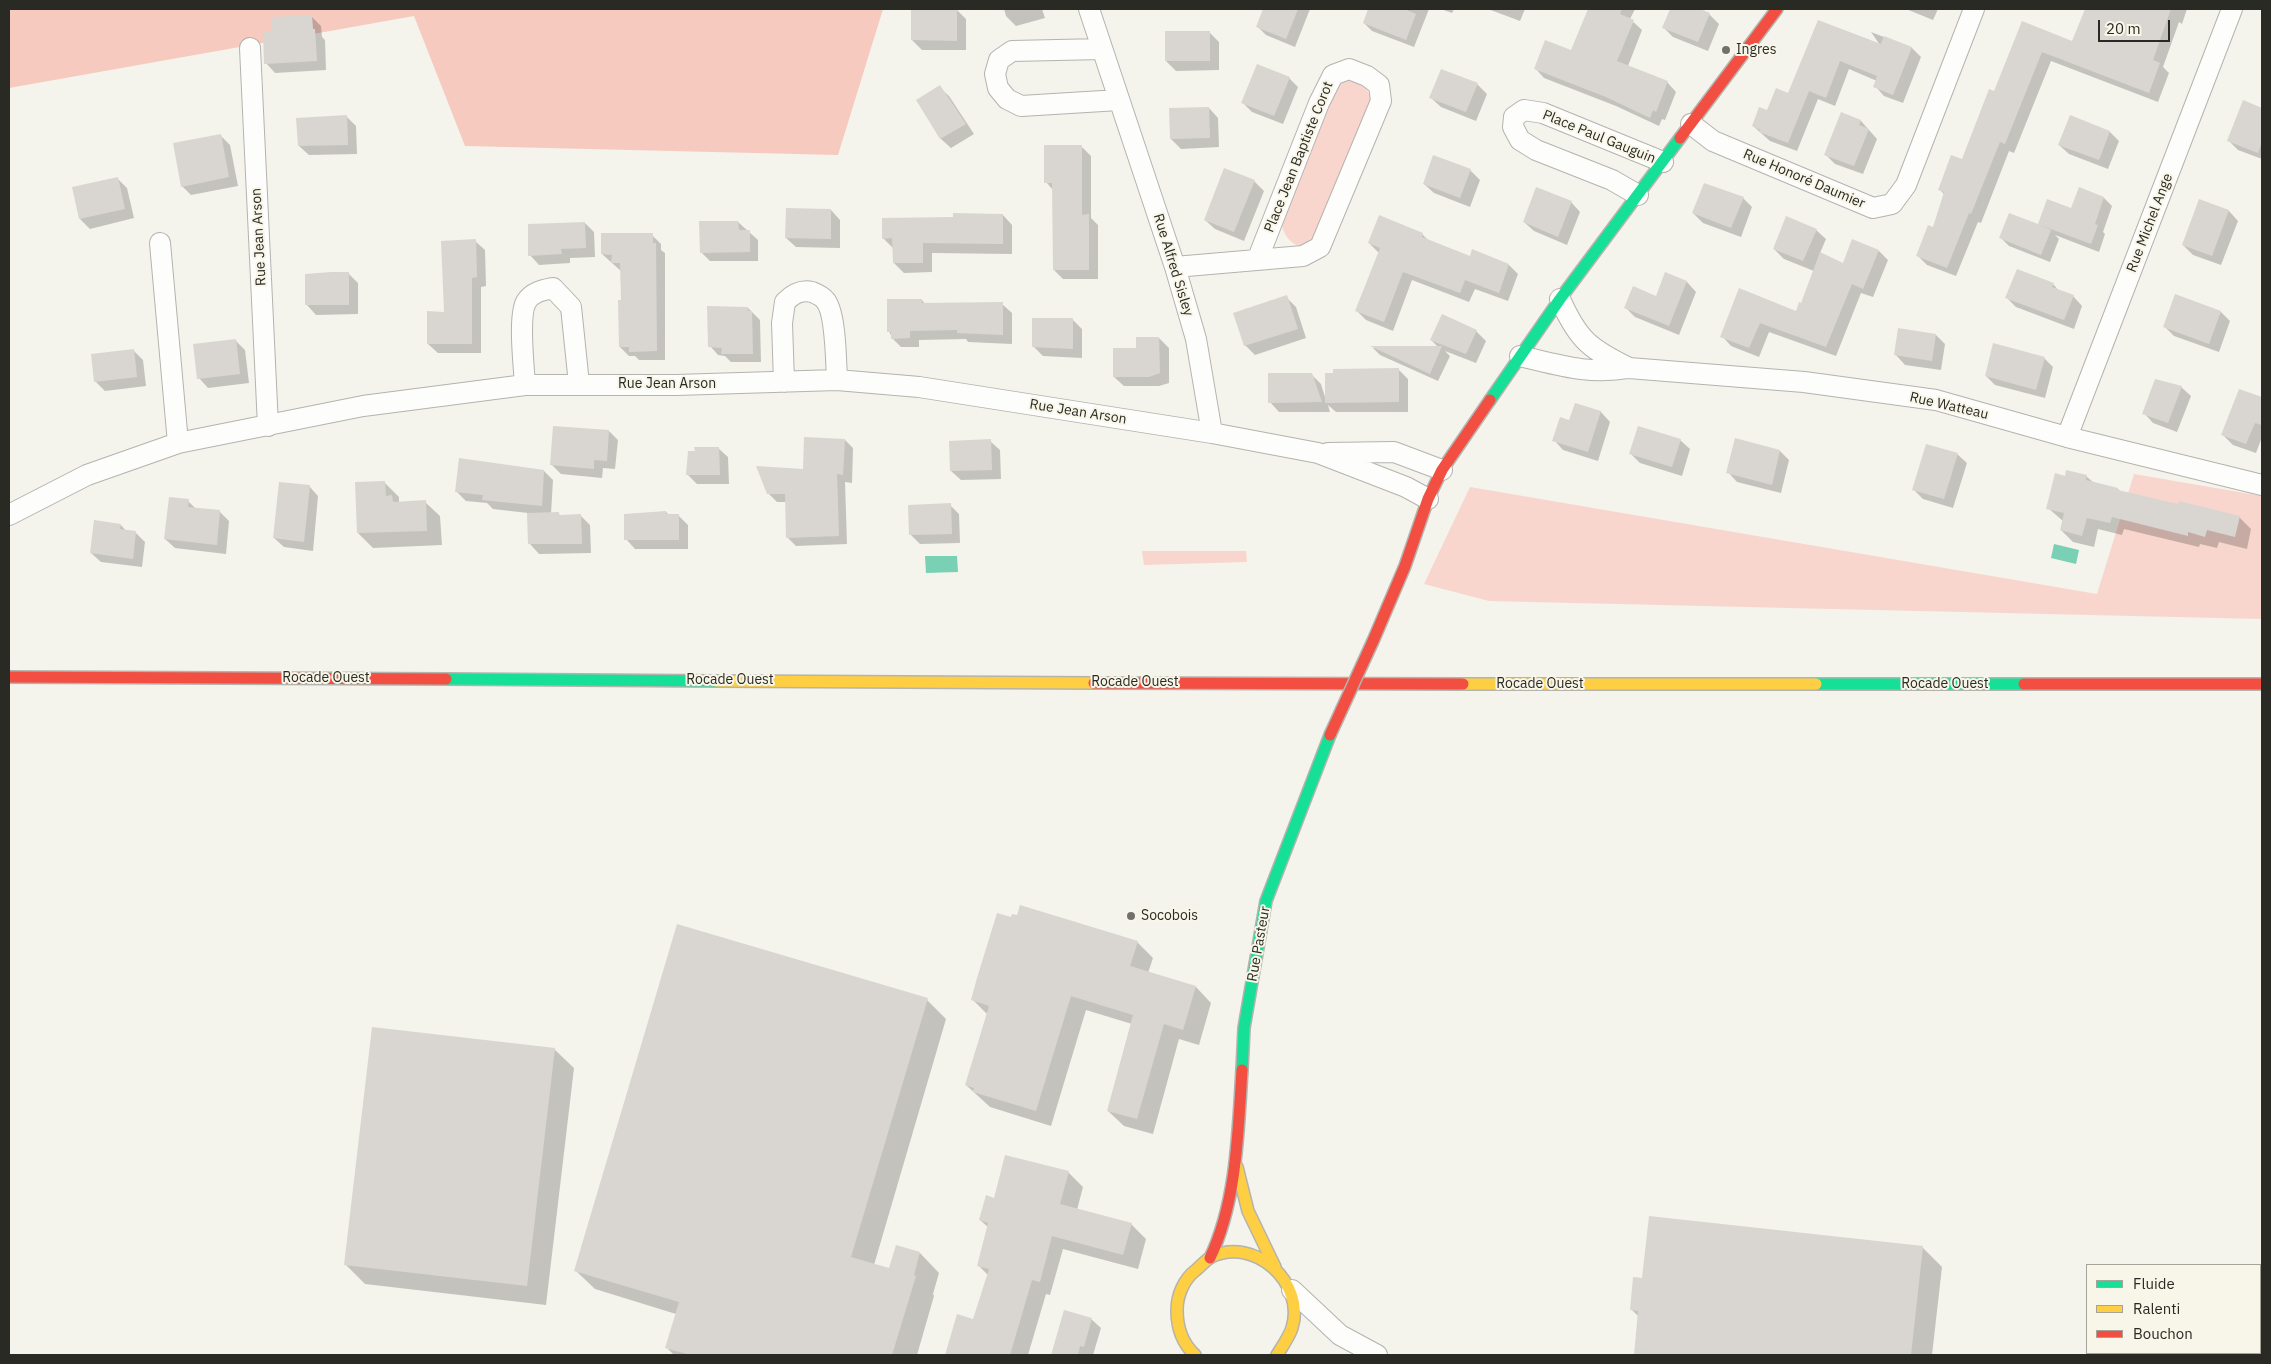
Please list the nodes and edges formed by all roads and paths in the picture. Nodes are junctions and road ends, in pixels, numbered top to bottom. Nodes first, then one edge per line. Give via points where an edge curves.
1 (1089, 9) edge
2 (1777, 9) edge
3 (1974, 9) edge
4 (2232, 9) edge
5 (250, 48) dead end
6 (1102, 49) junction
7 (1119, 100) junction
8 (1691, 124) junction
9 (1663, 162) junction
10 (1638, 195) junction
11 (160, 243) dead end
12 (1258, 258) junction
13 (1176, 267) junction
14 (1560, 300) junction
15 (1520, 356) junction
16 (1629, 368) junction
17 (837, 380) junction
18 (784, 382) junction
19 (579, 384) junction
20 (526, 385) junction
21 (268, 426) junction
22 (1212, 433) junction
23 (2067, 437) junction
24 (178, 443) junction
25 (1318, 453) junction
26 (1442, 470) junction
27 (2262, 485) edge
28 (1428, 499) junction
29 (9, 515) edge
30 (9, 677) edge
31 (2262, 684) edge
32 (1236, 1163) junction
33 (1210, 1258) junction
34 (1275, 1267) junction
35 (1292, 1290) junction
36 (1181, 1336) junction
37 (1177, 1355) edge
38 (1195, 1355) edge
39 (1277, 1355) edge
40 (1377, 1355) edge

1 - 6 street, Rue Alfred Sisley
2 - 8 main road, Rue Pasteur
3 - 8 street, Rue Honoré Daumier via 1906,185 1892,204 1873,208 1713,140
4 - 23 street, Rue Michel Ange
5 - 21 street, Rue Jean Arson
6 - 7 street, Rue Alfred Sisley
6 - 7 street via 1012,51 999,60 995,74 998,88 1007,99 1021,106
7 - 13 street, Rue Alfred Sisley
8 - 9 main road, Rue Pasteur
9 - 10 main road, Rue Pasteur
9 - 10 street, Place Paul Gauguin via 1543,113 1524,110 1514,117 1513,127 1520,140 1536,150 1612,180
10 - 14 main road, Rue Pasteur
11 - 24 street
12 - 12 street, Place Jean Baptiste Corot via 1303,256 1320,247 1381,101 1379,85 1367,76 1349,69 1333,75
12 - 13 street, Place Jean Baptiste Corot
13 - 22 street, Rue Alfred Sisley via 1196,339
14 - 15 main road, Rue Pasteur
14 - 16 street, Rue Watteau via 1583,341 1598,353
15 - 16 street, Rue Watteau via 1586,371 1608,372
15 - 26 main road, Rue Pasteur
16 - 23 street, Rue Watteau via 1804,382 1936,400
17 - 18 street, Rue Jean Arson
17 - 18 street via 832,319 826,300 806,290 785,302 782,323
17 - 22 street, Rue Jean Arson via 920,387
18 - 19 street, Rue Jean Arson
19 - 20 street, Rue Jean Arson
19 - 20 street via 571,307 553,288 537,291 526,302 522,318
20 - 21 street, Rue Jean Arson via 363,406
21 - 24 street, Rue Jean Arson
22 - 25 street, Rue Jean Arson
23 - 27 street, Rue Watteau
24 - 29 street, Rue Jean Arson via 88,475
25 - 26 street, Rue Jean Arson via 1394,452
25 - 28 street, Rue Jean Arson via 1406,487
26 - 28 main road, Rue Pasteur
28 - 32 main road, Rue Pasteur, bridge via 1405,566 1330,735 1266,901 1244,1028
30 - 31 main road, Rocade Ouest via 1380,684
32 - 33 main road, Rue Pasteur via 1217,1243
32 - 34 main road, Rue Pasteur via 1248,1211
33 - 34 main road via 1226,1253 1244,1253
33 - 36 main road via 1184,1283 1176,1318
34 - 35 main road
35 - 39 main road via 1296,1308 1294,1326 1288,1343
35 - 40 street via 1340,1335
36 - 37 main road
36 - 38 main road

